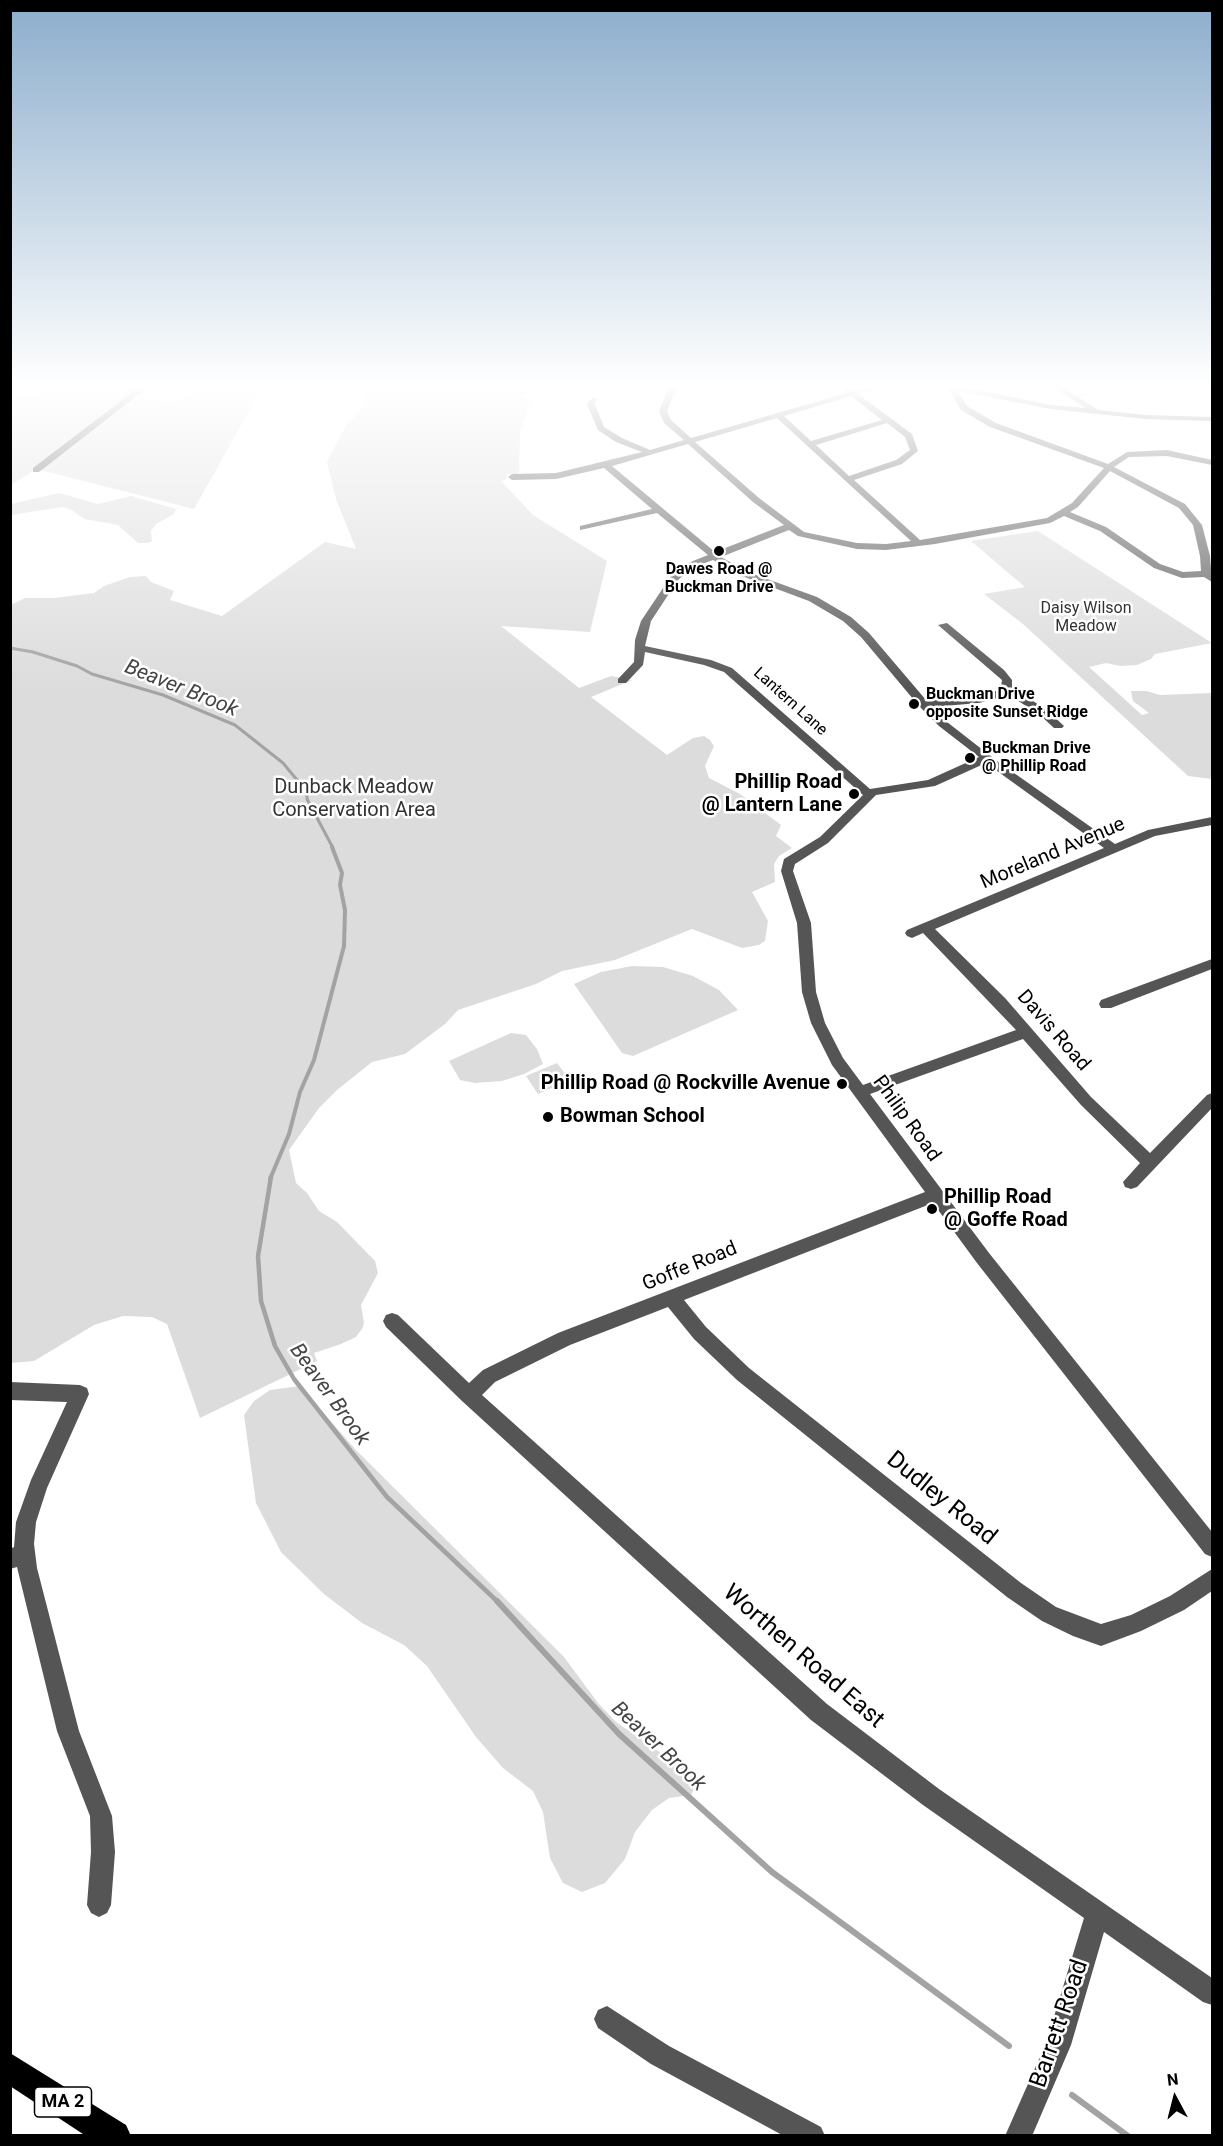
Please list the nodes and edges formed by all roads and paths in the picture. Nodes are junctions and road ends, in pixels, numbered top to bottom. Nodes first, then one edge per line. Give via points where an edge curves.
1 (632, 488) edge
2 (746, 488) edge
3 (858, 488) edge
4 (1091, 488) edge
5 (1151, 488) edge
6 (658, 510) junction
7 (1065, 513) junction
8 (790, 526) junction
9 (583, 528) dead end
10 (918, 543) junction
11 (714, 556) junction
12 (1209, 577) edge
13 (943, 625) dead end
14 (641, 648) junction
15 (622, 681) dead end
16 (1006, 688) junction
17 (923, 704) junction
18 (1058, 726) dead end
19 (987, 758) junction
20 (869, 794) junction
21 (1212, 821) edge
22 (1114, 849) junction
23 (919, 930) joint
24 (1212, 964) edge
25 (1106, 1004) dead end
26 (1026, 1032) junction
27 (860, 1092) junction
28 (1212, 1099) edge
29 (1149, 1162) junction
30 (1131, 1182) dead end
31 (936, 1196) junction
32 (671, 1297) junction
33 (392, 1321) dead end
34 (10, 1391) edge
35 (469, 1395) junction
36 (1212, 1547) edge
37 (18, 1557) edge
38 (1212, 1579) edge
39 (99, 1905) dead end
40 (1098, 1911) junction
41 (1212, 1993) edge
42 (607, 2019) dead end
43 (10, 2067) edge
44 (115, 2136) edge
45 (812, 2136) edge
46 (1018, 2136) edge

1 - 6 street
2 - 8 street
3 - 10 street
4 - 7 street
5 - 12 street via 1190,514 1201,537
6 - 9 street
6 - 11 street
7 - 10 street via 1035,525
7 - 12 street via 1103,529 1157,567 1193,577
8 - 10 street via 820,540 857,546
8 - 11 street
11 - 14 street via 674,578 646,621
11 - 17 street via 746,574 813,599 847,619
13 - 16 street via 1000,672
14 - 15 street via 639,663
14 - 20 street, Lantern Lane via 728,670
16 - 17 street via 979,700
16 - 18 street
17 - 19 street
19 - 20 street via 931,783
19 - 22 street
20 - 27 street, Philip Road via 824,840 789,862 787,871 804,923 809,992 818,1023 837,1061
21 - 22 street, Moreland Avenue via 1152,833
22 - 23 street, Moreland Avenue
23 - 26 street, Davis Road via 1000,1002
24 - 25 street
26 - 27 street
26 - 29 street, Davis Road via 1086,1101
27 - 31 street, Philip Road
28 - 29 street
29 - 30 street
31 - 32 street, Goffe Road
31 - 36 street, Philip Road
32 - 35 street, Goffe Road via 519,1360 489,1376
32 - 38 street, Dudley Road via 700,1333 743,1374 1049,1614 1101,1635 1177,1603
33 - 35 street, Worthen Road East
34 - 37 street via 80,1395 38,1487
35 - 40 street, Worthen Road East via 819,1712 931,1797
37 - 39 street via 68,1731 101,1816
40 - 41 street, Worthen Road East
40 - 46 street, Barrett Road via 1058,2045
42 - 45 street via 660,2055
43 - 44 highway, MA 2

